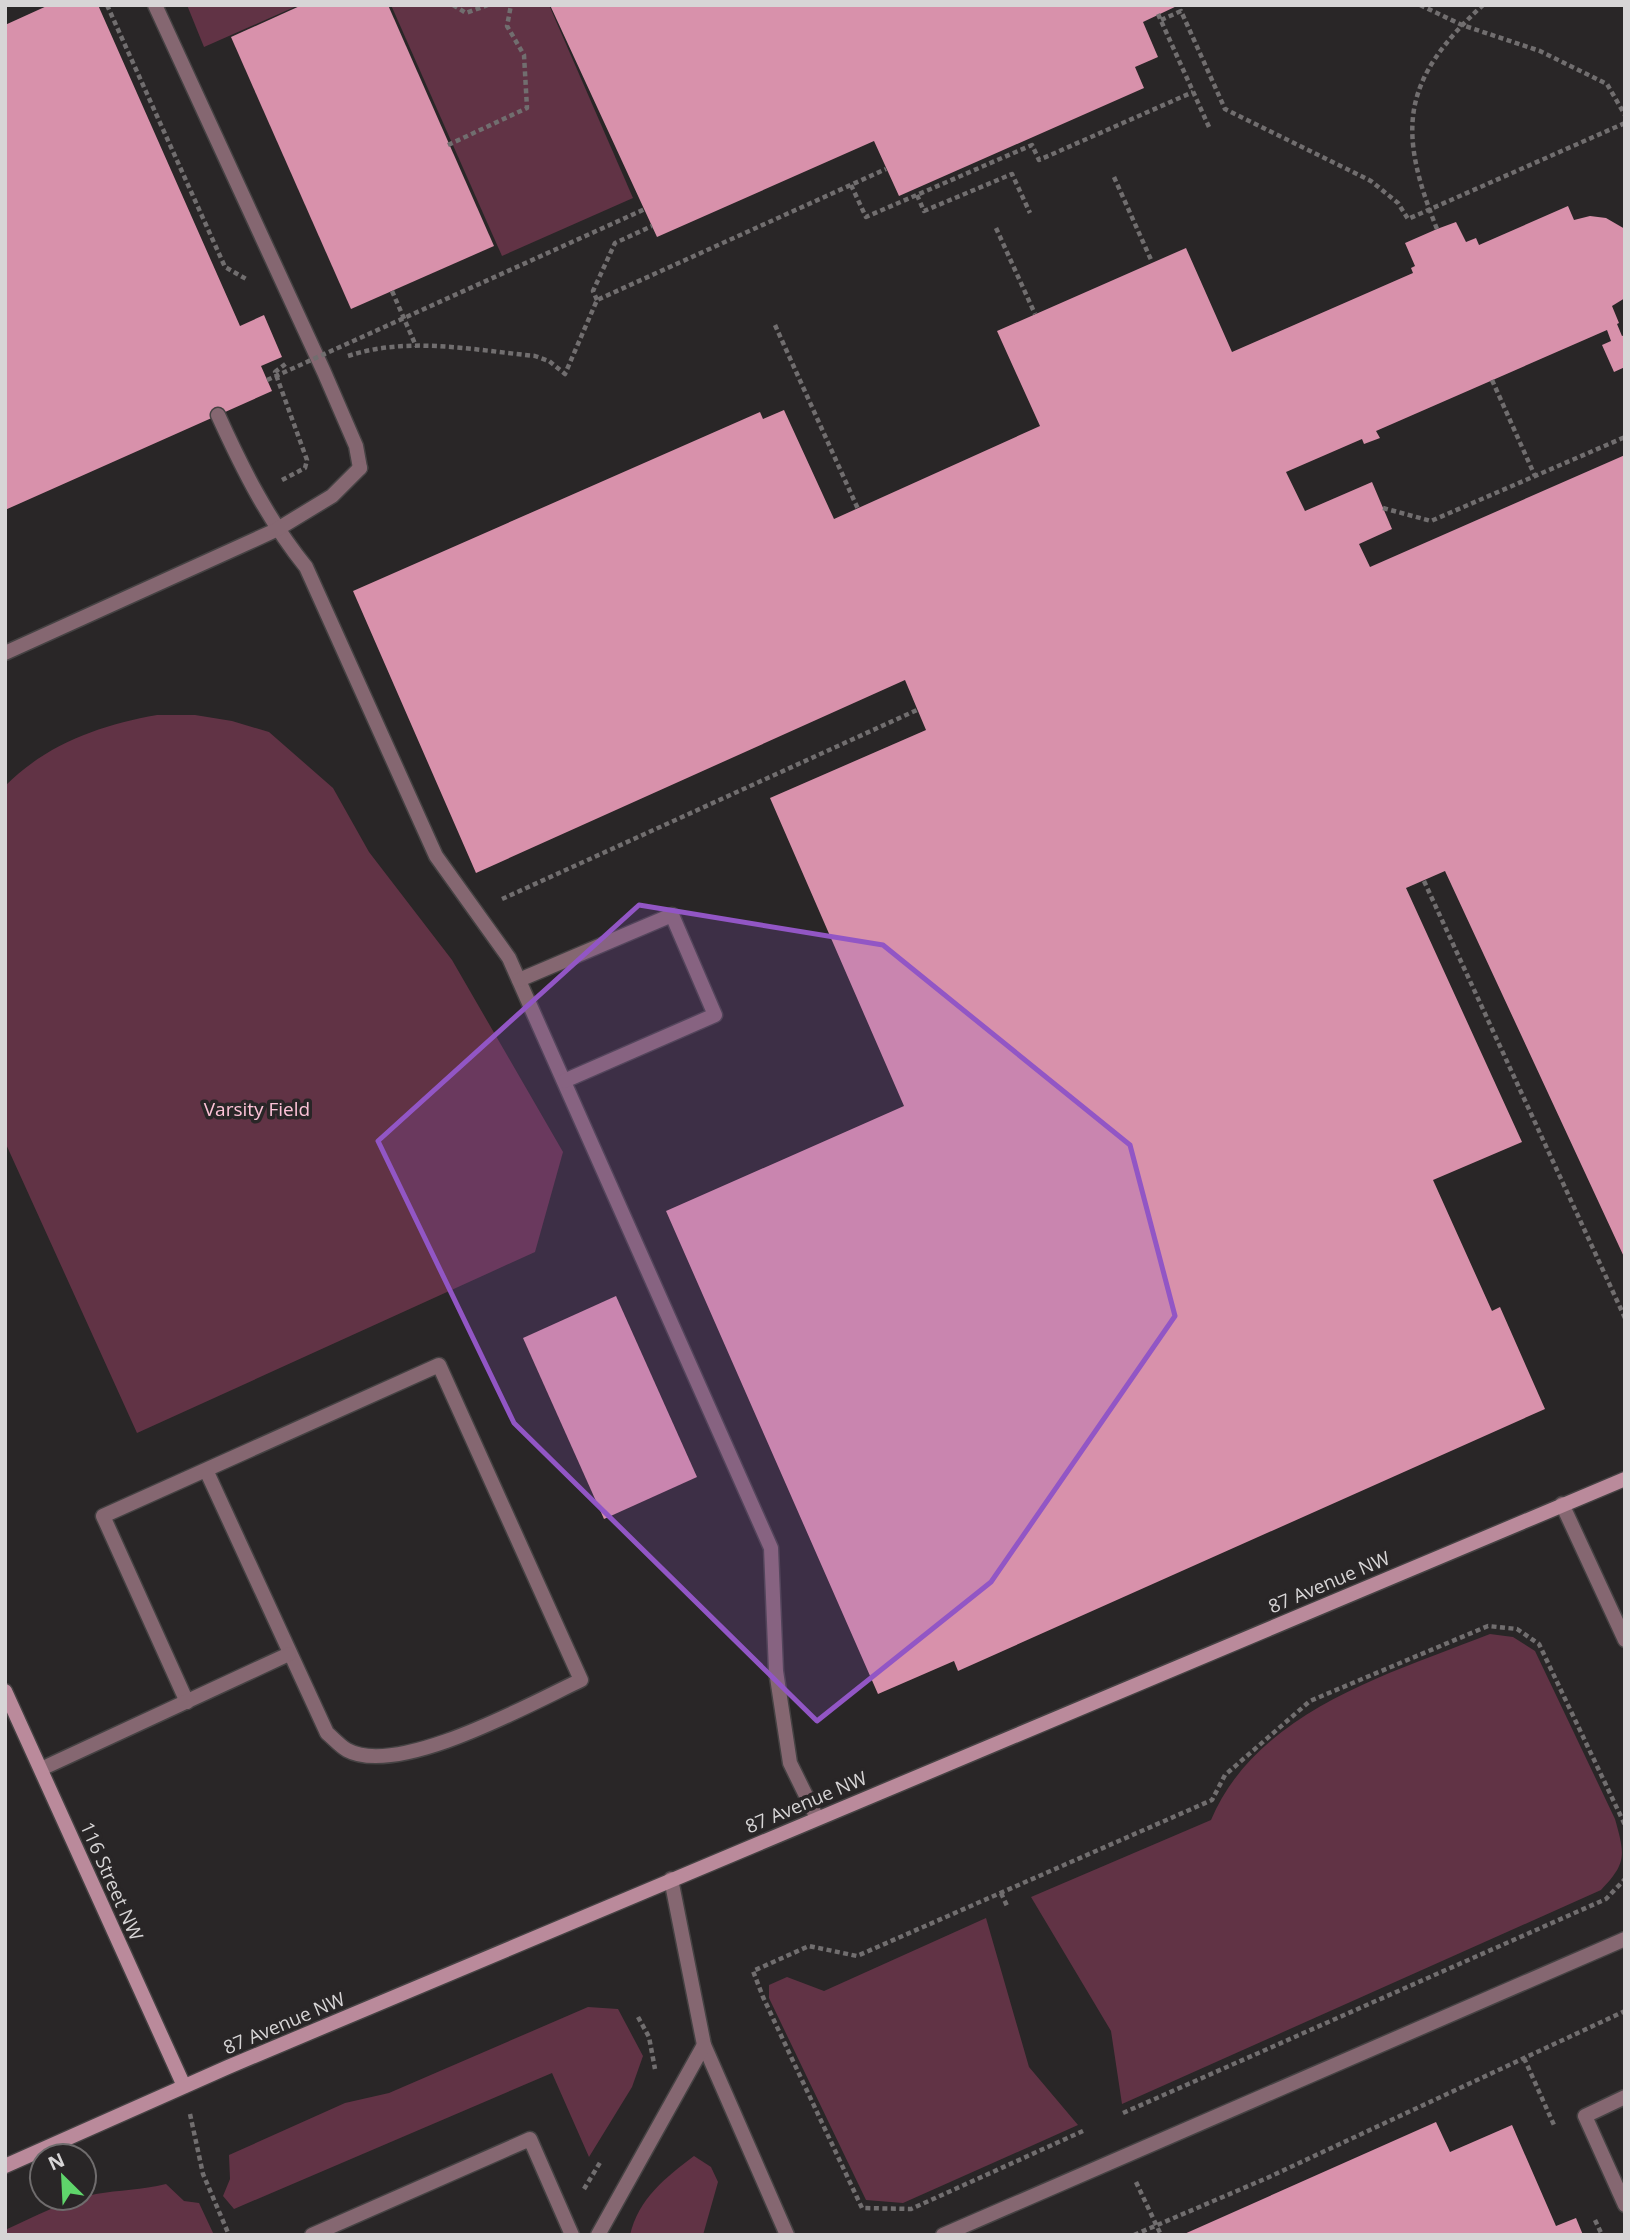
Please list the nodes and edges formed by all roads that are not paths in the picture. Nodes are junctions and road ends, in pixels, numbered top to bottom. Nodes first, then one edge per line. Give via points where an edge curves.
1 (155, 5) edge
2 (218, 415) dead end
3 (276, 530) junction
4 (5, 653) edge
5 (519, 980) junction
6 (564, 1081) junction
7 (206, 1470) junction
8 (1625, 1479) edge
9 (1562, 1504) junction
10 (1625, 1640) edge
11 (289, 1654) junction
12 (5, 1691) edge
13 (187, 1702) junction
14 (10, 1717) edge
15 (41, 1769) junction
16 (817, 1818) junction
17 (671, 1880) junction
18 (1625, 1939) edge
19 (704, 2045) junction
20 (184, 2086) junction
21 (1625, 2097) edge
22 (5, 2166) edge
23 (1625, 2205) edge
24 (312, 2235) edge
25 (572, 2235) edge
26 (598, 2235) edge
27 (787, 2235) edge
28 (943, 2235) edge

1 - 3 street via 356,446 360,468 331,496
2 - 3 street
3 - 4 street
3 - 5 street via 306,567 436,856 509,958
5 - 6 street
5 - 6 street via 672,915 715,1015
6 - 16 street via 771,1548 776,1671 790,1763
7 - 11 street
7 - 11 street via 439,1364 581,1680 469,1732 418,1751 382,1756 349,1751 327,1732
7 - 13 street via 103,1516
8 - 9 main road, 87 Avenue NW
9 - 10 street
9 - 16 main road, 87 Avenue NW
11 - 13 street
12 - 14 main road, 116 Street NW
13 - 15 street
14 - 15 main road, 116 Street NW
15 - 20 main road, 116 Street NW
16 - 17 main road, 87 Avenue NW
17 - 19 street
17 - 20 main road, 87 Avenue NW
18 - 28 street
19 - 26 street
19 - 27 street
20 - 22 main road, 87 Avenue NW
21 - 23 street via 1586,2116
24 - 25 street via 530,2138

